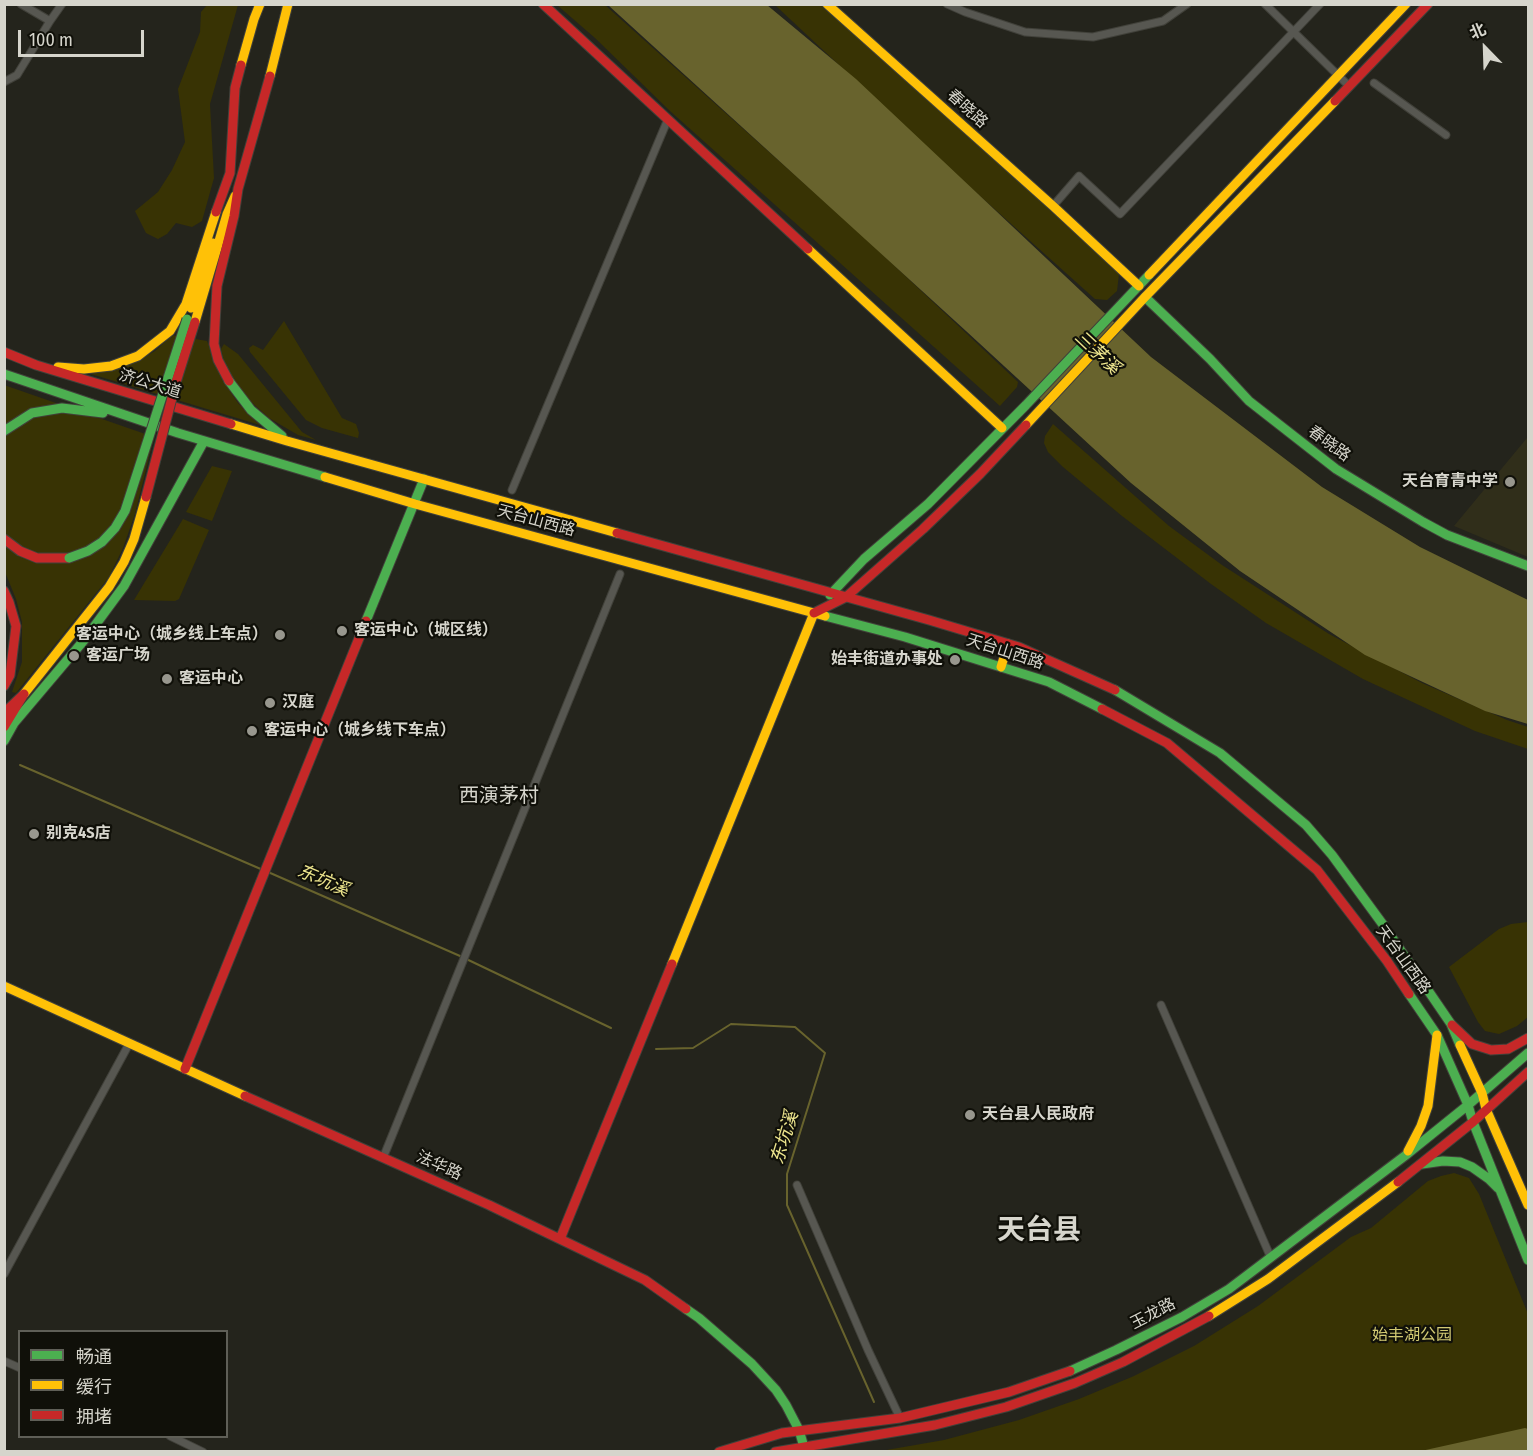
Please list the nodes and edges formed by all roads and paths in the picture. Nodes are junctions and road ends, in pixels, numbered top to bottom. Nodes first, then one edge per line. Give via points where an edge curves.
1 (21, 4) edge
2 (62, 4) edge
3 (260, 4) edge
4 (288, 4) edge
5 (543, 4) edge
6 (827, 4) edge
7 (839, 4) edge
8 (947, 4) edge
9 (1186, 4) edge
10 (1265, 4) edge
11 (1320, 4) edge
12 (1406, 4) edge
13 (1428, 4) edge
14 (838, 15) junction
15 (50, 21) junction
16 (1294, 32) junction
17 (1338, 75) junction
18 (4, 82) edge
19 (1374, 83) dead end
20 (1349, 86) junction
21 (668, 119) junction
22 (1446, 135) dead end
23 (226, 187) junction
24 (238, 189) junction
25 (1053, 206) junction
26 (1139, 286) junction
27 (1145, 297) junction
28 (187, 320) junction
29 (4, 352) edge
30 (36, 365) junction
31 (4, 374) edge
32 (122, 415) junction
33 (1002, 428) junction
34 (4, 431) edge
35 (204, 441) junction
36 (287, 441) junction
37 (424, 479) junction
38 (512, 490) dead end
39 (415, 504) junction
40 (4, 539) edge
41 (1528, 566) edge
42 (620, 574) dead end
43 (4, 591) edge
44 (832, 592) junction
45 (846, 597) junction
46 (814, 613) junction
47 (1008, 644) junction
48 (1000, 667) junction
49 (4, 686) edge
50 (24, 694) junction
51 (4, 713) edge
52 (4, 727) edge
53 (1178, 727) junction
54 (4, 741) edge
55 (1167, 743) junction
56 (4, 986) edge
57 (1161, 1005) dead end
58 (1451, 1024) junction
59 (1437, 1035) junction
60 (1528, 1038) edge
61 (129, 1044) junction
62 (1528, 1053) edge
63 (185, 1069) junction
64 (1528, 1072) edge
65 (1482, 1093) junction
66 (1468, 1105) junction
67 (1486, 1110) junction
68 (1473, 1122) junction
69 (1406, 1155) junction
70 (382, 1158) junction
71 (1420, 1165) junction
72 (797, 1185) dead end
73 (1500, 1190) junction
74 (1528, 1205) edge
75 (560, 1239) junction
76 (1271, 1258) junction
77 (1528, 1260) edge
78 (4, 1274) edge
79 (4, 1361) edge
80 (18, 1367) edge
81 (900, 1418) junction
82 (799, 1430) junction
83 (172, 1438) edge
84 (804, 1447) junction
85 (203, 1452) edge
86 (719, 1452) edge
87 (775, 1452) edge

1 - 15 street
2 - 15 street
3 - 23 main road via 235,88
4 - 24 main road
5 - 21 main road
6 - 14 main road, 春晓路
7 - 14 street
8 - 9 street via 1025,32 1093,37 1163,21
10 - 16 street
11 - 16 street
12 - 17 main road
13 - 20 main road
14 - 25 main road, 春晓路
15 - 18 street via 17,75
16 - 17 street
16 - 25 street via 1120,214 1079,176
17 - 20 street
17 - 26 main road
19 - 22 street
20 - 27 main road
21 - 33 main road
21 - 38 street
23 - 28 main road via 222,214
23 - 28 main road via 186,304
24 - 28 main road
24 - 36 main road via 217,286 214,335 218,360 231,386 251,410
25 - 26 main road, 春晓路
26 - 33 main road
27 - 41 main road, 春晓路 via 1249,401 1336,469 1447,535
27 - 45 main road via 972,482
28 - 30 main road via 138,356 111,366 84,369
28 - 40 main road, bridge via 125,511 114,528 102,542 69,558 37,558
28 - 50 main road, bridge via 177,380 134,539 124,562 109,587
29 - 30 main road, 济公大道
30 - 36 main road, 济公大道
31 - 32 main road
32 - 34 main road via 62,408 32,413
32 - 35 main road
33 - 44 main road via 928,504
35 - 39 main road, 天台山西路
35 - 54 main road via 124,586 14,723
36 - 37 main road, 天台山西路
37 - 39 main road
37 - 44 main road, 天台山西路
39 - 46 main road, 天台山西路
39 - 63 main road
42 - 70 street
43 - 49 main road via 16,626 10,675
44 - 45 main road, 天台山西路
44 - 46 main road
45 - 46 main road
45 - 47 main road, 天台山西路
46 - 48 main road, 天台山西路
46 - 75 main road
47 - 48 main road
47 - 53 main road, 天台山西路 via 1123,694
48 - 55 main road, 天台山西路 via 1049,682
50 - 51 main road
50 - 52 main road
53 - 55 main road
53 - 58 main road, 天台山西路 via 1220,753 1306,825 1363,897
55 - 59 main road, 天台山西路 via 1317,870 1387,961
56 - 61 main road, 法华路
57 - 76 street
58 - 60 main road via 1472,1044 1491,1050 1508,1048
58 - 65 main road, 天台山西路
59 - 66 main road, 天台山西路
59 - 69 main road via 1428,1106
61 - 63 main road, 法华路
61 - 78 street
62 - 65 main road, 玉龙路
63 - 70 main road, 法华路
64 - 67 main road, 玉龙路
65 - 66 main road, 玉龙路
65 - 67 main road, 天台山西路
66 - 68 main road, 天台山西路
66 - 69 main road, 玉龙路
67 - 68 main road, 玉龙路
67 - 74 main road, 天台山西路
68 - 71 main road, 玉龙路
68 - 73 main road, 天台山西路
69 - 76 main road, 玉龙路
70 - 75 main road, 法华路
71 - 73 main road via 1460,1162
71 - 84 main road, 玉龙路 via 1268,1279 1220,1310 1123,1362 1075,1383 996,1409 935,1425
72 - 81 street
73 - 77 main road, 天台山西路
75 - 82 main road, 法华路 via 645,1280 699,1318 776,1390
76 - 81 main road, 玉龙路 via 1182,1317 1067,1372 1009,1392
79 - 80 street
81 - 82 main road, 玉龙路
82 - 84 main road, 法华路
82 - 86 main road, 玉龙路
83 - 85 street
84 - 87 main road, 玉龙路

